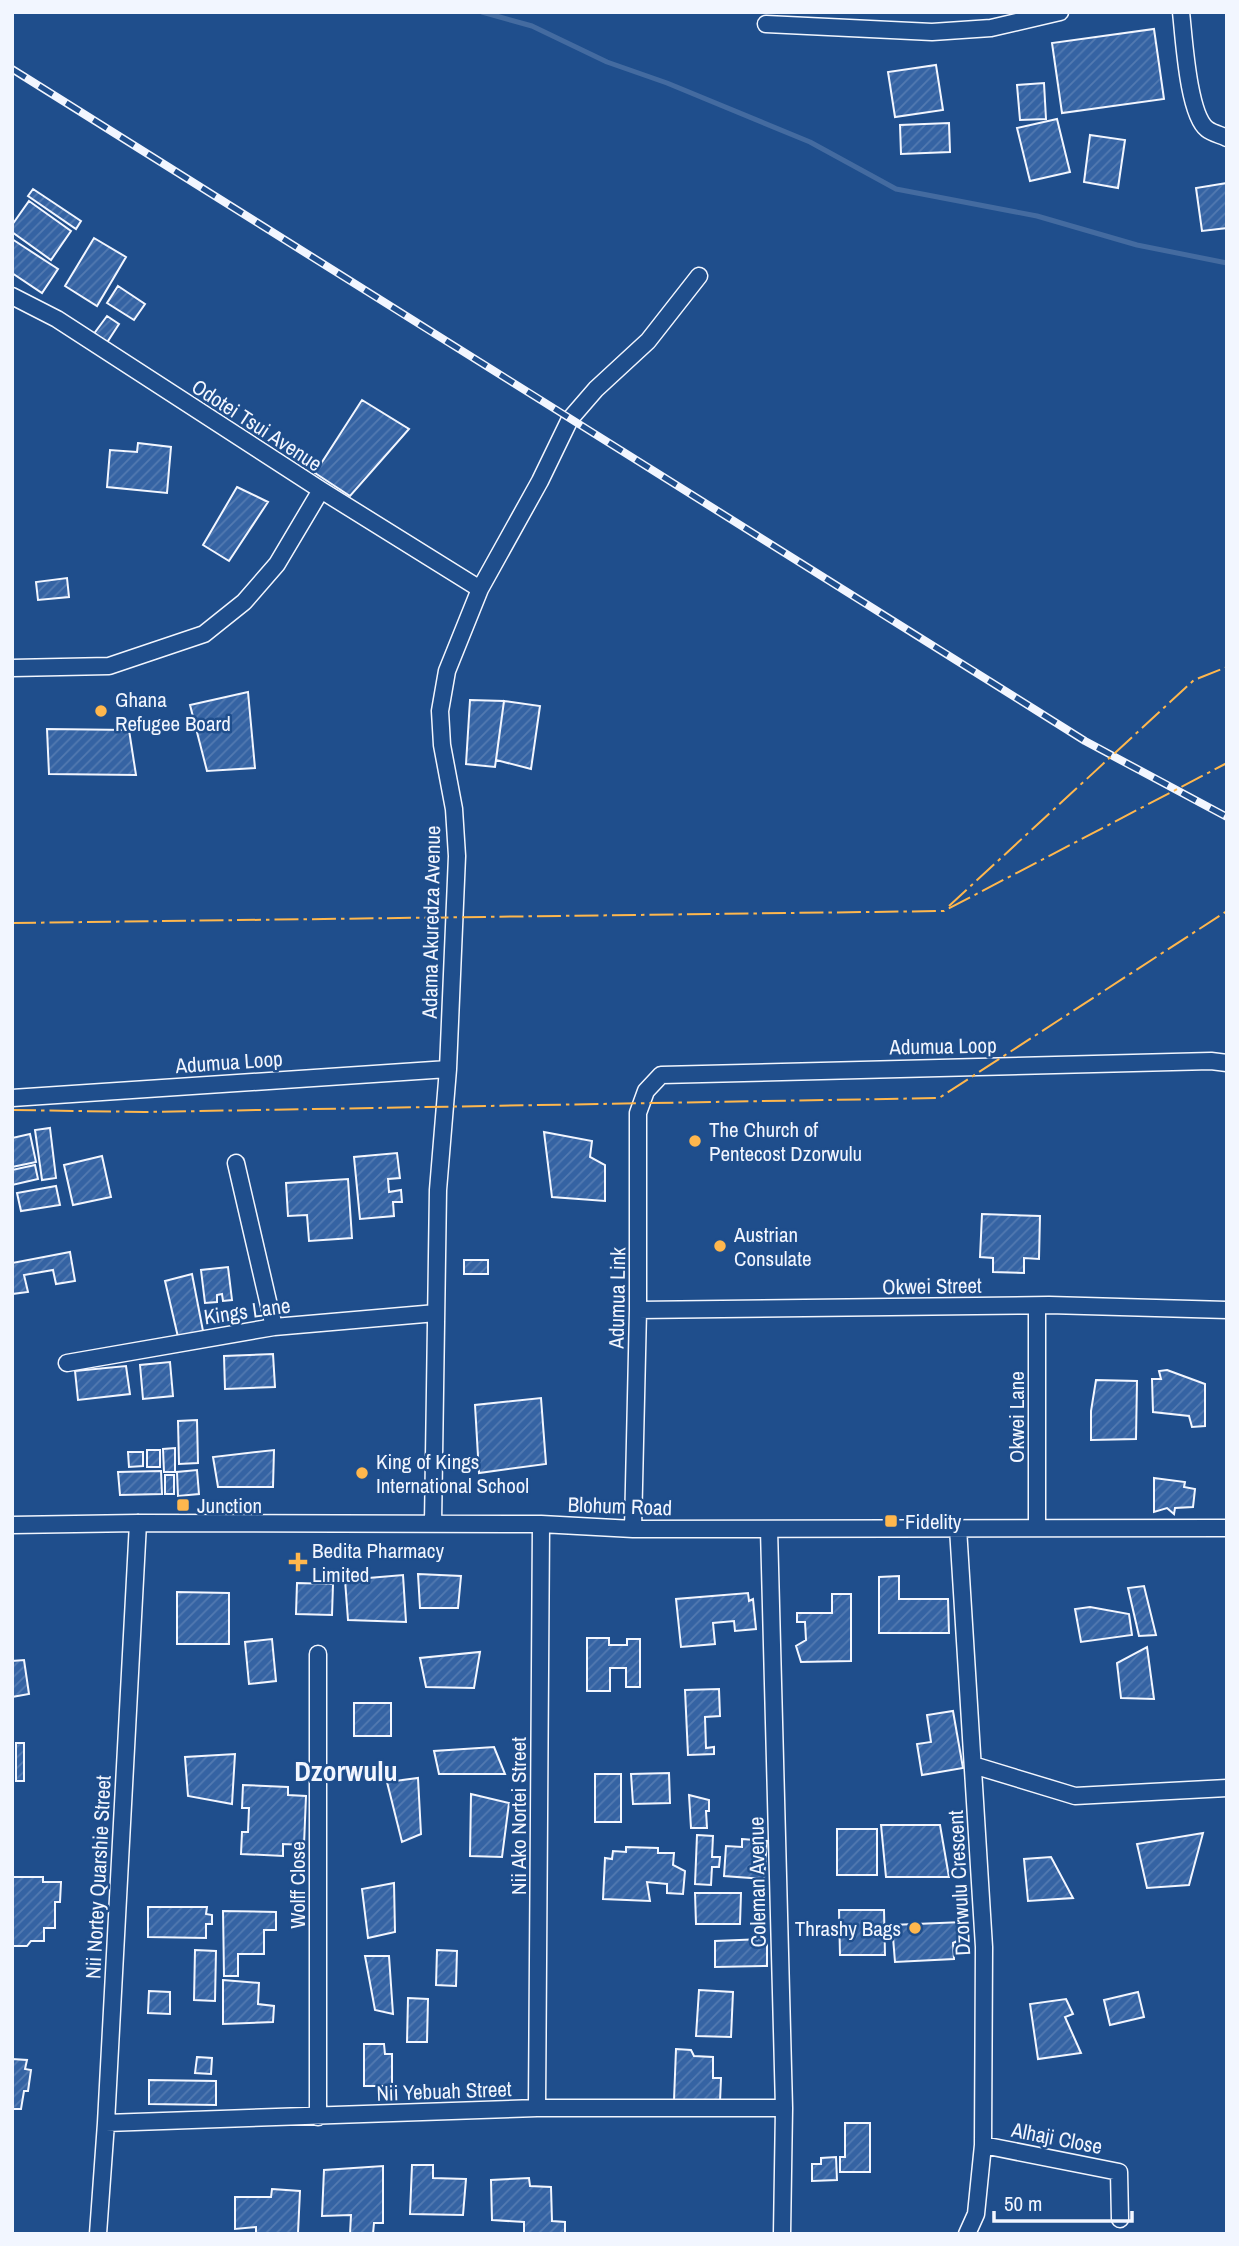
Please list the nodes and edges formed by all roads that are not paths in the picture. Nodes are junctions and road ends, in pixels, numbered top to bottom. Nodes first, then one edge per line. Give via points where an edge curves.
1 (1060, 12) edge
2 (1181, 12) edge
3 (766, 24) dead end
4 (1227, 138) edge
5 (699, 276) dead end
6 (12, 296) edge
7 (321, 490) junction
8 (480, 589) junction
9 (12, 668) edge
10 (1227, 1063) edge
11 (448, 1069) junction
12 (661, 1075) joint
13 (12, 1098) edge
14 (236, 1163) dead end
15 (1037, 1306) junction
16 (638, 1310) junction
17 (1227, 1310) edge
18 (436, 1313) junction
19 (274, 1327) junction
20 (67, 1363) dead end
21 (138, 1523) junction
22 (433, 1524) junction
23 (541, 1524) junction
24 (12, 1525) edge
25 (958, 1528) junction
26 (1037, 1528) junction
27 (1227, 1528) edge
28 (633, 1529) junction
29 (769, 1529) junction
30 (318, 1654) dead end
31 (973, 1765) junction
32 (1227, 1788) edge
33 (537, 2108) junction
34 (784, 2108) junction
35 (318, 2117) junction
36 (106, 2123) junction
37 (984, 2145) junction
38 (976, 2214) junction
39 (1120, 2219) dead end
40 (98, 2234) edge
41 (782, 2234) edge
42 (967, 2234) edge
43 (984, 2234) edge

1 - 3 street via 991,28 932,32
2 - 4 street via 1192,100 1207,130
5 - 8 street, Adama Akuredza Avenue via 648,341 570,419
6 - 7 street, Odotei Tsui Avenue via 57,319
7 - 8 street, Odotei Tsui Avenue
7 - 9 street via 276,564 244,602 204,634 109,666
8 - 11 street, Adama Akuredza Avenue via 447,671 440,710 457,856
10 - 12 street, Adumua Loop
11 - 13 street, Adumua Loop
11 - 18 street, Adama Akuredza Avenue via 438,1190
12 - 16 street, Adumua Link via 646,1091 638,1113
14 - 19 street
15 - 16 street, Okwei Street
15 - 17 street, Okwei Street
15 - 26 street, Okwei Lane
16 - 28 street, Adumua Link
18 - 19 street, Kings Lane
18 - 22 street, Adama Akuredza Avenue
19 - 20 street, Kings Lane
21 - 22 street, Blohum Road
21 - 24 street, Blohum Road
21 - 36 street, Nii Nortey Quarshie Street
22 - 23 street, Blohum Road
23 - 28 street, Blohum Road
23 - 33 street, Nii Ako Nortei Street
25 - 26 street, Blohum Road
25 - 29 street, Blohum Road
25 - 31 street, Dzorwulu Crescent
26 - 27 street, Blohum Road
28 - 29 street, Blohum Road
29 - 34 street, Coleman Avenue
30 - 35 street, Wolff Close
31 - 32 street via 1075,1796
31 - 37 street, Dzorwulu Crescent via 984,1947
33 - 34 street, Nii Yebuah Street
33 - 35 street, Nii Yebuah Street
34 - 41 street, Coleman Avenue
35 - 36 street, Nii Yebuah Street
36 - 40 street, Nii Nortey Quarshie Street
37 - 38 street, Dzorwulu Crescent
37 - 39 street, Alhaji Close via 1119,2172
38 - 42 street, Dzorwulu Crescent
38 - 43 street

